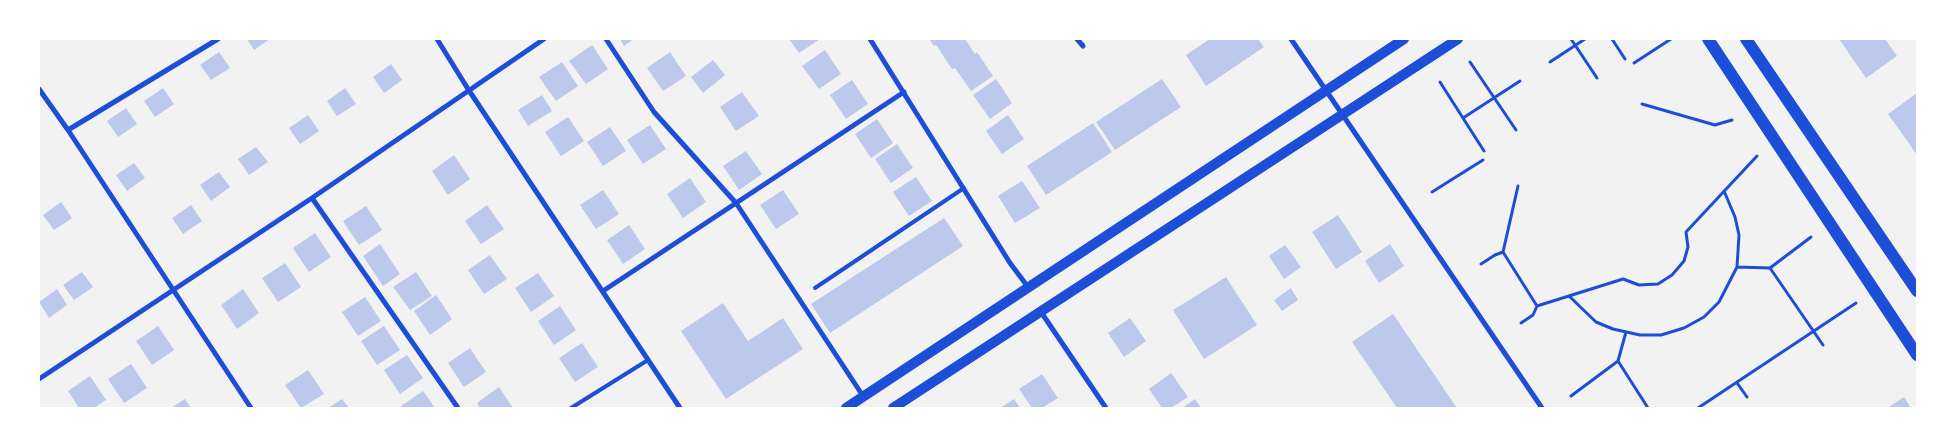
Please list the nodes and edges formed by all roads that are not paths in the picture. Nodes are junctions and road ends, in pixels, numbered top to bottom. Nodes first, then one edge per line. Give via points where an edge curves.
1 (218, 39) edge
2 (437, 39) edge
3 (544, 39) edge
4 (606, 39) edge
5 (870, 39) edge
6 (1077, 39) edge
7 (1292, 39) edge
8 (1404, 39) edge
9 (1458, 39) edge
10 (1708, 39) edge
11 (1746, 39) edge
12 (1083, 46) dead end
13 (39, 89) edge
14 (468, 89) junction
15 (1326, 90) junction
16 (904, 92) junction
17 (1342, 114) junction
18 (68, 130) junction
19 (964, 188) junction
20 (312, 198) junction
21 (736, 203) junction
22 (1028, 287) junction
23 (815, 288) dead end
24 (172, 289) junction
25 (603, 291) junction
26 (1917, 291) edge
27 (1041, 312) junction
28 (1917, 355) edge
29 (648, 360) junction
30 (39, 379) edge
31 (863, 397) junction
32 (251, 408) edge
33 (458, 408) edge
34 (571, 408) edge
35 (680, 408) edge
36 (846, 408) edge
37 (893, 408) edge
38 (1106, 408) edge
39 (1542, 408) edge

1 - 18 street
2 - 14 street
3 - 14 street
4 - 21 street via 654,112
5 - 16 street
6 - 12 street
7 - 15 street
8 - 15 main road
9 - 17 main road
10 - 28 main road
11 - 26 main road
13 - 18 street
14 - 20 street
14 - 25 street
15 - 17 street
15 - 22 main road
16 - 19 street
16 - 21 street
17 - 27 main road
17 - 39 street
18 - 24 street
19 - 22 street
19 - 23 lane
20 - 24 street
20 - 33 street
21 - 25 street
21 - 31 street
22 - 31 main road
24 - 30 street
24 - 32 street
25 - 29 street
27 - 37 main road
27 - 38 street
29 - 34 lane
29 - 35 street
31 - 36 main road

